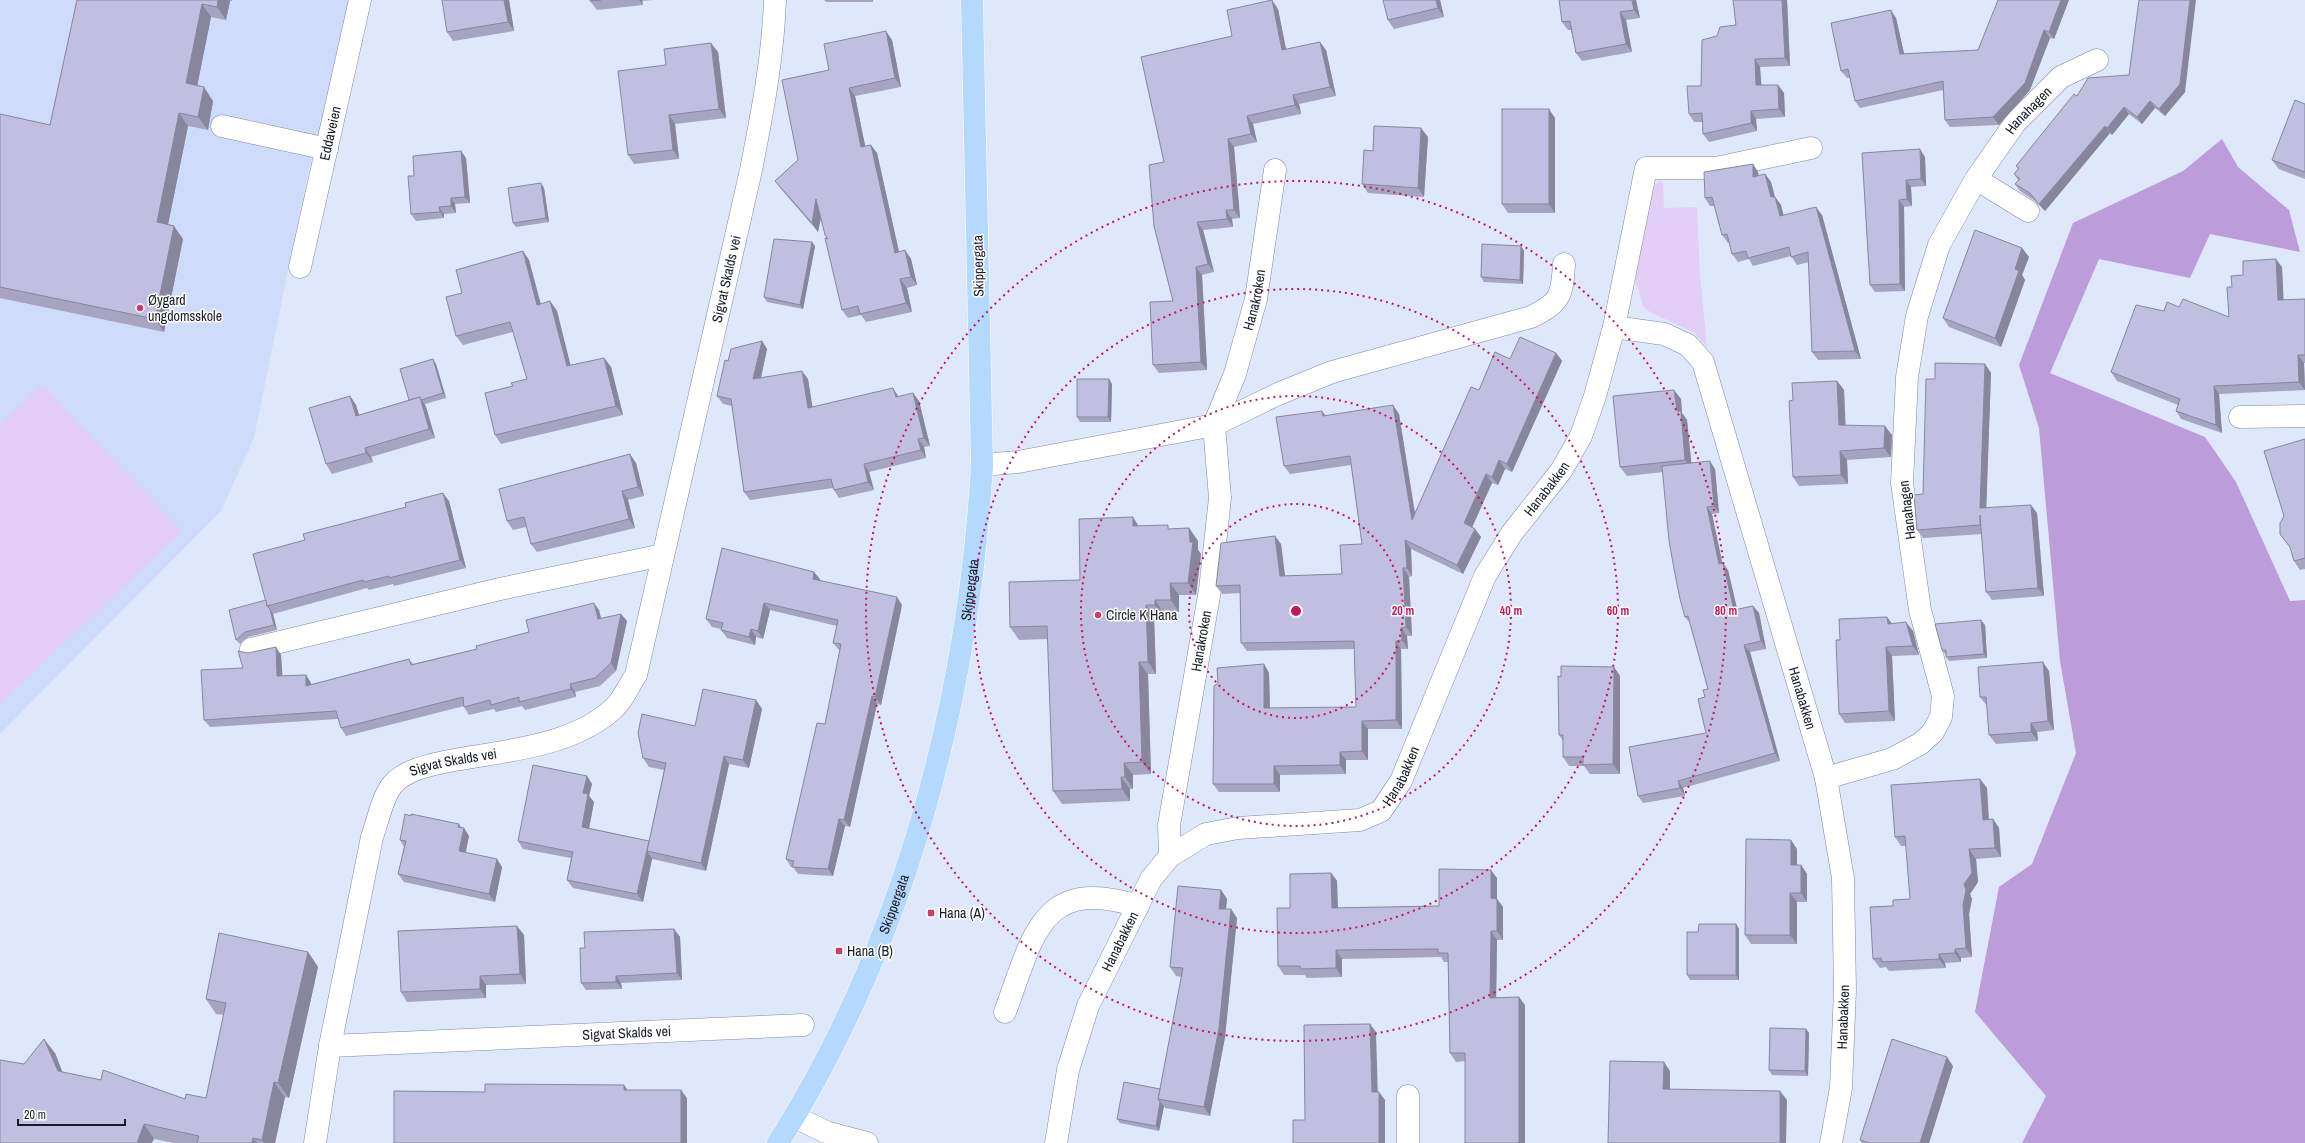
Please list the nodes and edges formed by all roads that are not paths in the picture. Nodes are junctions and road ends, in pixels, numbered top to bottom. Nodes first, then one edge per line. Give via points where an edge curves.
1 (360, 0) edge
2 (775, 0) edge
3 (972, 0) edge
4 (2097, 60) dead end
5 (222, 126) dead end
6 (1811, 148) dead end
7 (327, 149) junction
8 (1275, 170) dead end
9 (1976, 179) junction
10 (2028, 211) dead end
11 (1564, 264) dead end
12 (300, 267) dead end
13 (1614, 327) junction
14 (2305, 416) edge
15 (2240, 417) dead end
16 (1214, 425) junction
17 (982, 465) junction
18 (663, 555) junction
19 (251, 649) dead end
20 (1826, 778) junction
21 (1170, 856) junction
22 (1138, 906) junction
23 (1005, 1012) dead end
24 (803, 1025) dead end
25 (330, 1046) junction
26 (1408, 1096) dead end
27 (795, 1117) junction
28 (315, 1143) edge
29 (778, 1143) edge
30 (867, 1143) edge
31 (1056, 1143) edge
32 (1408, 1143) edge
33 (1831, 1143) edge

1 - 7 street, Eddaveien
2 - 18 street, Sigvat Skalds vei via 767,87 751,170
3 - 17 main road, Skippergata
4 - 9 street, Hanahagen via 2061,76 2015,123
5 - 7 street
6 - 13 street, Hanabakken via 1716,168 1646,168
7 - 12 street, Eddaveien
8 - 16 street, Hanakroken via 1256,300 1236,374
9 - 10 street
9 - 20 street, Hanahagen via 1939,245 1917,316 1907,377 1902,483 1920,610 1943,696 1941,717 1933,732 1920,744 1892,759
11 - 16 street via 1559,297 1547,309 1531,317 1332,372 1278,394
13 - 20 street, Hanabakken via 1664,334 1688,345 1703,362
13 - 21 street, Hanabakken via 1581,436 1561,471 1512,533 1485,576 1401,781 1381,811 1360,820 1238,828 1206,834
14 - 15 street
16 - 17 street via 1018,462
16 - 21 street, Hanakroken via 1220,498 1210,590 1169,825
17 - 27 main road, Skippergata via 979,512 959,663 933,785 902,881 866,975
18 - 19 street via 500,589
18 - 25 street, Sigvat Skalds vei via 636,675 615,707 589,726 560,740 430,765 405,774 393,784 383,804 372,838
20 - 33 street, Hanabakken via 1843,878 1845,982 1841,1088
21 - 22 street, Hanabakken via 1151,879
22 - 23 street via 1116,899 1082,897 1061,906 1044,918 1035,934
22 - 31 street, Hanabakken via 1088,1006 1068,1070
24 - 25 street, Sigvat Skalds vei
25 - 28 street, Sigvat Skalds vei
26 - 32 street
27 - 29 main road, Skippergata
27 - 30 street via 826,1132

